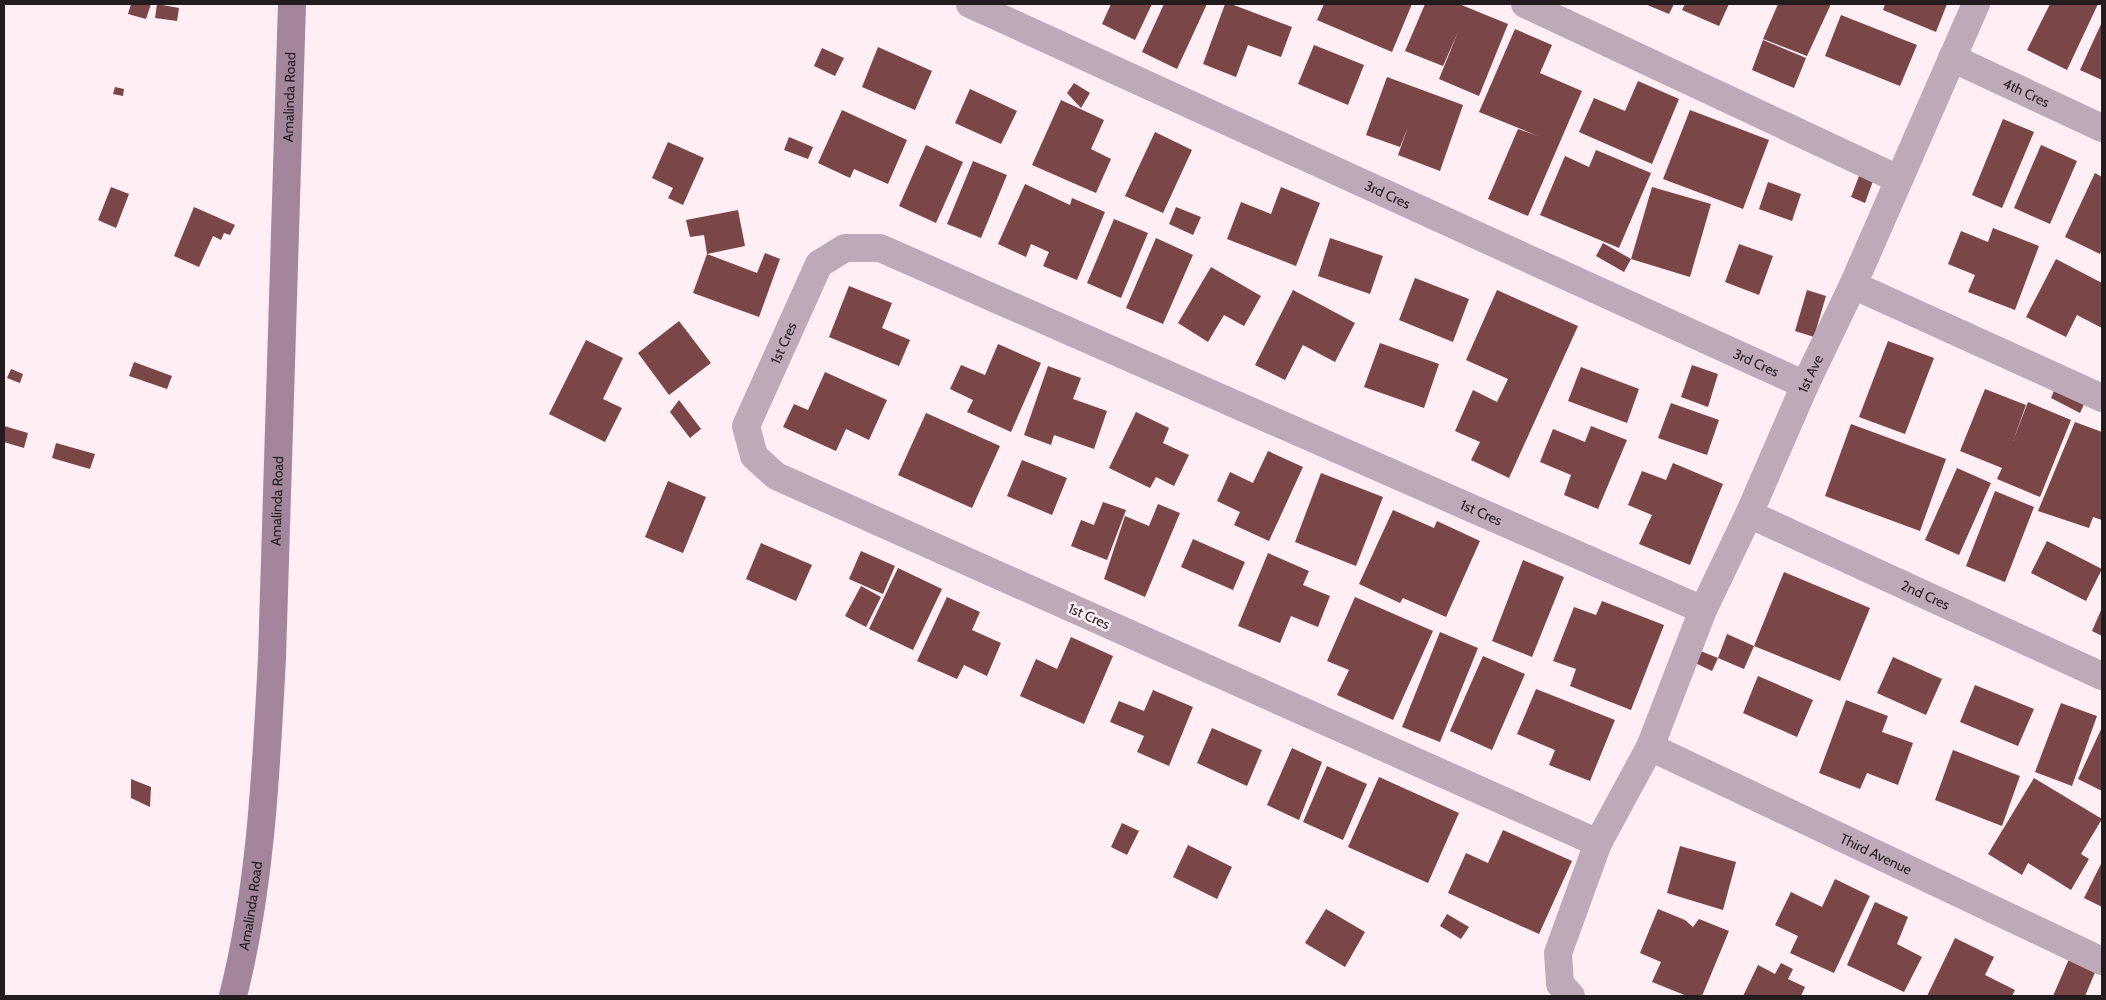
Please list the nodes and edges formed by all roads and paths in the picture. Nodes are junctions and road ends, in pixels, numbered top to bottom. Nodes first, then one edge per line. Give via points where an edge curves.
1 (292, 4) edge
2 (970, 4) edge
3 (1525, 4) edge
4 (1976, 4) edge
5 (1952, 58) junction
6 (2102, 128) edge
7 (1898, 179) junction
8 (1853, 285) junction
9 (1805, 385) junction
10 (2102, 398) edge
11 (1749, 514) junction
12 (1703, 610) junction
13 (2102, 676) edge
14 (1650, 747) junction
15 (1598, 843) junction
16 (2102, 961) edge
17 (233, 996) edge
18 (1571, 996) edge

1 - 17 street, Amalinda Road via 268,736 257,867 242,963
2 - 9 street, 3rd Cres
3 - 7 street
4 - 5 street, 1st Ave
5 - 6 street, 4th Cres
5 - 7 street, 1st Ave
7 - 8 street, 1st Ave
8 - 9 street, 1st Ave
8 - 10 street
9 - 11 street, 1st Ave
11 - 12 street, 1st Ave
11 - 13 street, 2nd Cres
12 - 14 street, 1st Ave
12 - 15 street, 1st Cres via 880,248 845,248 818,264 746,426 754,456 776,476
14 - 15 street, 1st Ave
14 - 16 street, Third Avenue
15 - 18 street, 1st Ave via 1558,953 1560,984

